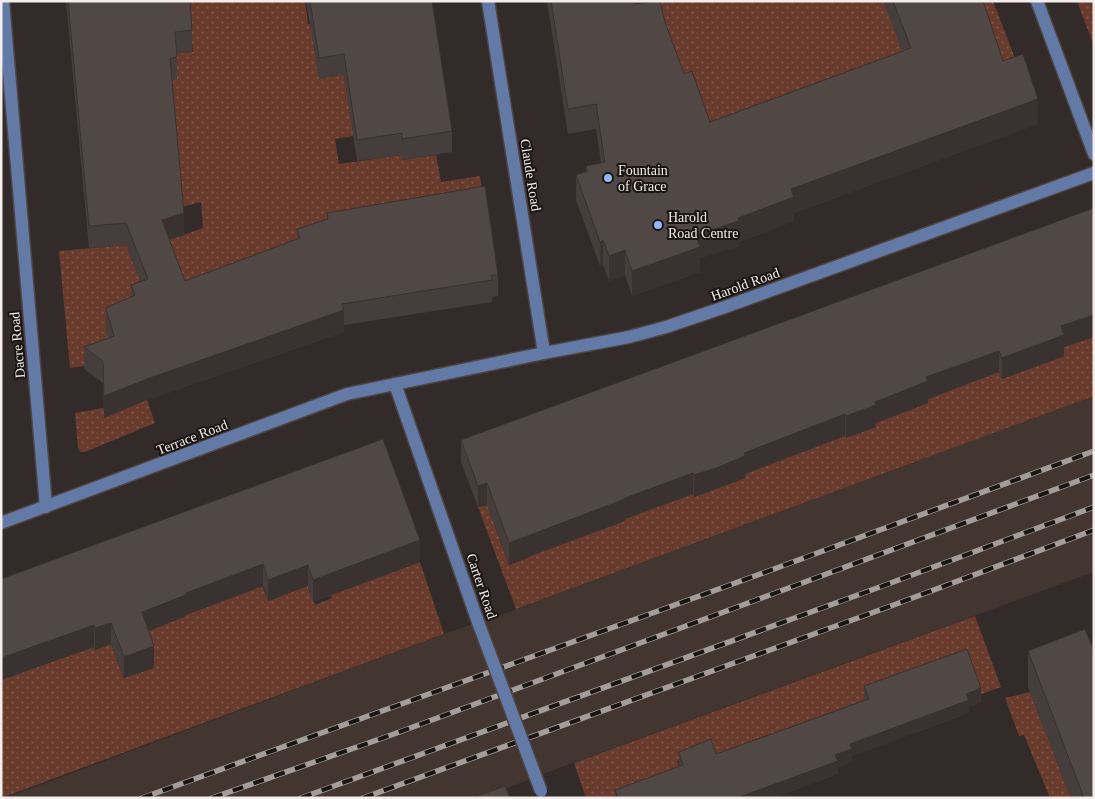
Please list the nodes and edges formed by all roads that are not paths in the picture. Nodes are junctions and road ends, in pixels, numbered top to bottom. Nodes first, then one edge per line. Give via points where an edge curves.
1 (3, 1) edge
2 (488, 1) edge
3 (1037, 1) edge
4 (1094, 154) edge
5 (1094, 172) edge
6 (544, 353) junction
7 (395, 384) junction
8 (46, 507) junction
9 (1, 523) edge
10 (542, 795) edge

1 - 8 street, Dacre Road
2 - 6 street, Claude Road
3 - 4 street
5 - 6 street, Harold Road via 666,327
6 - 7 street, Harold Road
7 - 8 street, Terrace Road via 347,394
7 - 10 street, Carter Road, bridge
8 - 9 street, Terrace Road

